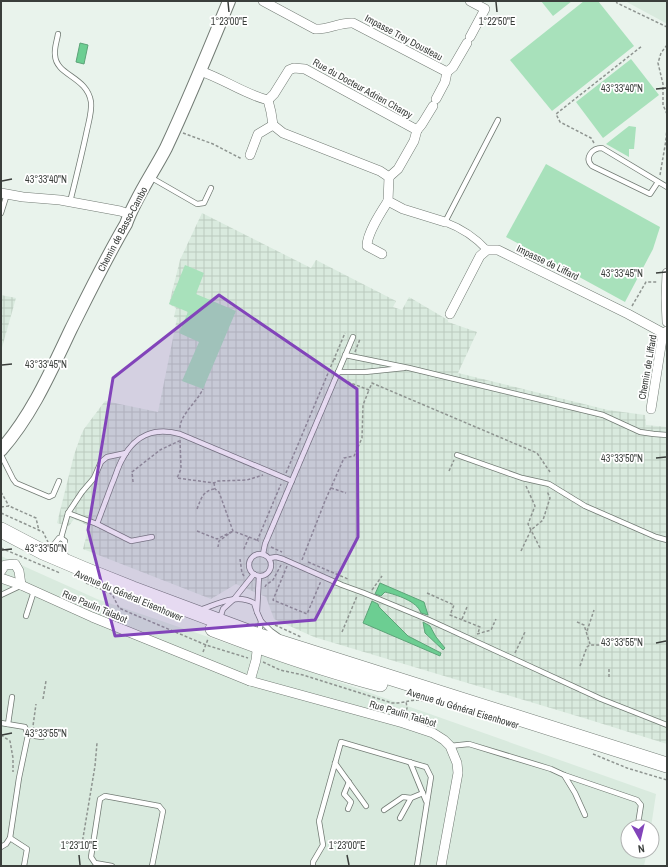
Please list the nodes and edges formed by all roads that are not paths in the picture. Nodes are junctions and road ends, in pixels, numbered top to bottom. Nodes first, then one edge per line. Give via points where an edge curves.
1 (229, 1) edge
2 (263, 1) edge
3 (470, 1) edge
4 (487, 5) edge
5 (58, 34) dead end
6 (200, 71) junction
7 (447, 72) junction
8 (268, 100) junction
9 (434, 103) joint
10 (498, 120) dead end
11 (273, 125) junction
12 (417, 130) junction
13 (249, 158) road end
14 (150, 177) junction
15 (388, 177) junction
16 (658, 182) junction
17 (667, 186) edge
18 (211, 188) dead end
19 (4, 193) edge
20 (388, 201) junction
21 (70, 202) junction
22 (1, 214) edge
23 (129, 214) junction
24 (445, 222) junction
25 (487, 250) junction
26 (382, 254) dead end
27 (667, 273) edge
28 (450, 314) dead end
29 (667, 322) edge
30 (665, 332) edge
31 (353, 337) dead end
32 (345, 355) junction
33 (410, 368) junction
34 (338, 372) junction
35 (651, 409) dead end
36 (667, 435) edge
37 (1, 450) edge
38 (127, 453) junction
39 (1, 455) edge
40 (457, 455) dead end
41 (59, 481) dead end
42 (292, 482) junction
43 (68, 514) junction
44 (97, 524) junction
45 (2, 534) edge
46 (152, 537) dead end
47 (61, 538) junction
48 (667, 540) edge
49 (43, 552) junction
50 (263, 554) junction
51 (270, 558) junction
52 (67, 568) junction
53 (1, 571) edge
54 (254, 574) junction
55 (259, 576) junction
56 (1, 578) edge
57 (21, 585) junction
58 (34, 591) junction
59 (1, 595) edge
60 (234, 599) junction
61 (192, 611) junction
62 (257, 612) junction
63 (26, 616) dead end
64 (219, 631) junction
65 (257, 640) junction
66 (287, 644) junction
67 (250, 682) junction
68 (12, 697) dead end
69 (1, 723) edge
70 (8, 724) junction
71 (667, 725) edge
72 (28, 735) junction
73 (42, 737) dead end
74 (450, 746) junction
75 (410, 762) junction
76 (335, 763) junction
77 (667, 764) edge
78 (667, 774) edge
79 (564, 775) junction
80 (349, 782) junction
81 (423, 793) junction
82 (411, 798) junction
83 (427, 802) junction
84 (366, 806) dead end
85 (348, 809) dead end
86 (384, 810) dead end
87 (584, 815) dead end
88 (400, 818) dead end
89 (639, 819) edge
90 (10, 838) junction
91 (1, 847) edge
92 (314, 865) edge
93 (24, 866) edge
94 (112, 866) edge
95 (152, 866) edge
96 (416, 866) edge
97 (441, 866) edge

1 - 6 street, Chemin de Basso-Cambo
2 - 7 street, Impasse Trey Dousteau via 315,29 322,30 348,22 353,23
3 - 4 street
4 - 7 street, Impasse Trey Dousteau via 453,67
5 - 21 lane via 56,62 61,69 79,81 91,103
6 - 8 street via 258,98
6 - 14 street, Chemin de Basso-Cambo
7 - 9 street, Impasse Trey Dousteau via 445,82
8 - 11 street
8 - 12 street, Rue du Docteur Adrien Charpy via 289,70 305,69
9 - 12 street, Rue du Docteur Adrien Charpy
10 - 24 lane
11 - 13 street via 258,134
11 - 15 street via 283,133 380,171
12 - 15 street, Rue du Docteur Adrien Charpy via 414,141 398,169
14 - 18 lane via 197,204 204,203
14 - 23 street, Chemin de Basso-Cambo
15 - 20 street
16 - 16 lane via 602,148 597,148 588,158 592,166 650,194
16 - 17 lane
19 - 21 street
19 - 22 lane
20 - 24 street via 403,209
20 - 26 street via 367,240 367,246
21 - 23 street
23 - 37 street, Chemin de Basso-Cambo via 45,385
24 - 25 street, Impasse de Liffard via 479,241
25 - 28 street via 480,256
25 - 30 street, Impasse de Liffard via 498,250
27 - 29 street
30 - 35 street, Chemin de Liffard
31 - 32 lane
32 - 33 lane
32 - 34 lane
33 - 34 lane
33 - 36 lane via 603,415 640,432
34 - 42 lane
38 - 42 lane via 135,442 147,434 168,431
38 - 43 lane via 107,457 101,462 94,478
38 - 44 lane
39 - 41 lane via 16,483 49,497 52,496
40 - 48 lane via 522,478 549,484 585,506
42 - 50 lane
43 - 44 lane
43 - 47 lane
44 - 46 lane via 131,541
45 - 49 main road, Avenue du Général Eisenhower
45 - 64 main road, Avenue du Général Eisenhower via 171,613
47 - 49 lane
47 - 52 lane via 65,541
49 - 52 main road, Avenue du Général Eisenhower
50 - 51 lane
50 - 54 lane via 255,554 250,559 248,566
51 - 55 lane via 270,571
51 - 71 lane via 289,561 429,620 602,699
52 - 61 main road, Avenue du Général Eisenhower
53 - 57 street via 5,566 15,564 20,571
54 - 55 lane
54 - 60 lane
55 - 62 lane
56 - 57 street, Rue Paulin Talabot
57 - 58 street, Rue Paulin Talabot
57 - 59 lane
58 - 63 lane
58 - 67 street, Rue Paulin Talabot
60 - 61 lane
60 - 62 lane via 254,603
60 - 64 lane via 221,612
61 - 64 main road, Avenue du Général Eisenhower
62 - 65 lane
64 - 65 main road, Avenue du Général Eisenhower
65 - 66 main road
65 - 66 lane
65 - 67 street via 256,660
65 - 78 main road, Avenue du Général Eisenhower via 362,679 437,699
66 - 77 main road, Avenue du Général Eisenhower
67 - 74 street, Rue Paulin Talabot via 403,723 433,733
68 - 70 lane
69 - 70 lane
70 - 72 lane via 25,727
72 - 73 lane
72 - 90 lane
74 - 79 lane via 469,744
74 - 97 street via 457,762 458,773
75 - 76 lane via 341,742
75 - 81 lane
75 - 83 lane via 426,767 431,777
76 - 80 lane
76 - 92 lane via 319,821 323,845
79 - 87 lane
79 - 89 lane via 637,800 641,805
80 - 84 lane
80 - 85 lane via 344,794 351,802
81 - 82 lane
81 - 83 lane
82 - 86 lane via 403,797
82 - 88 lane
83 - 96 lane
90 - 91 lane
90 - 93 lane via 27,849
94 - 95 lane via 95,863 91,857 100,799 105,796 159,806 163,811

